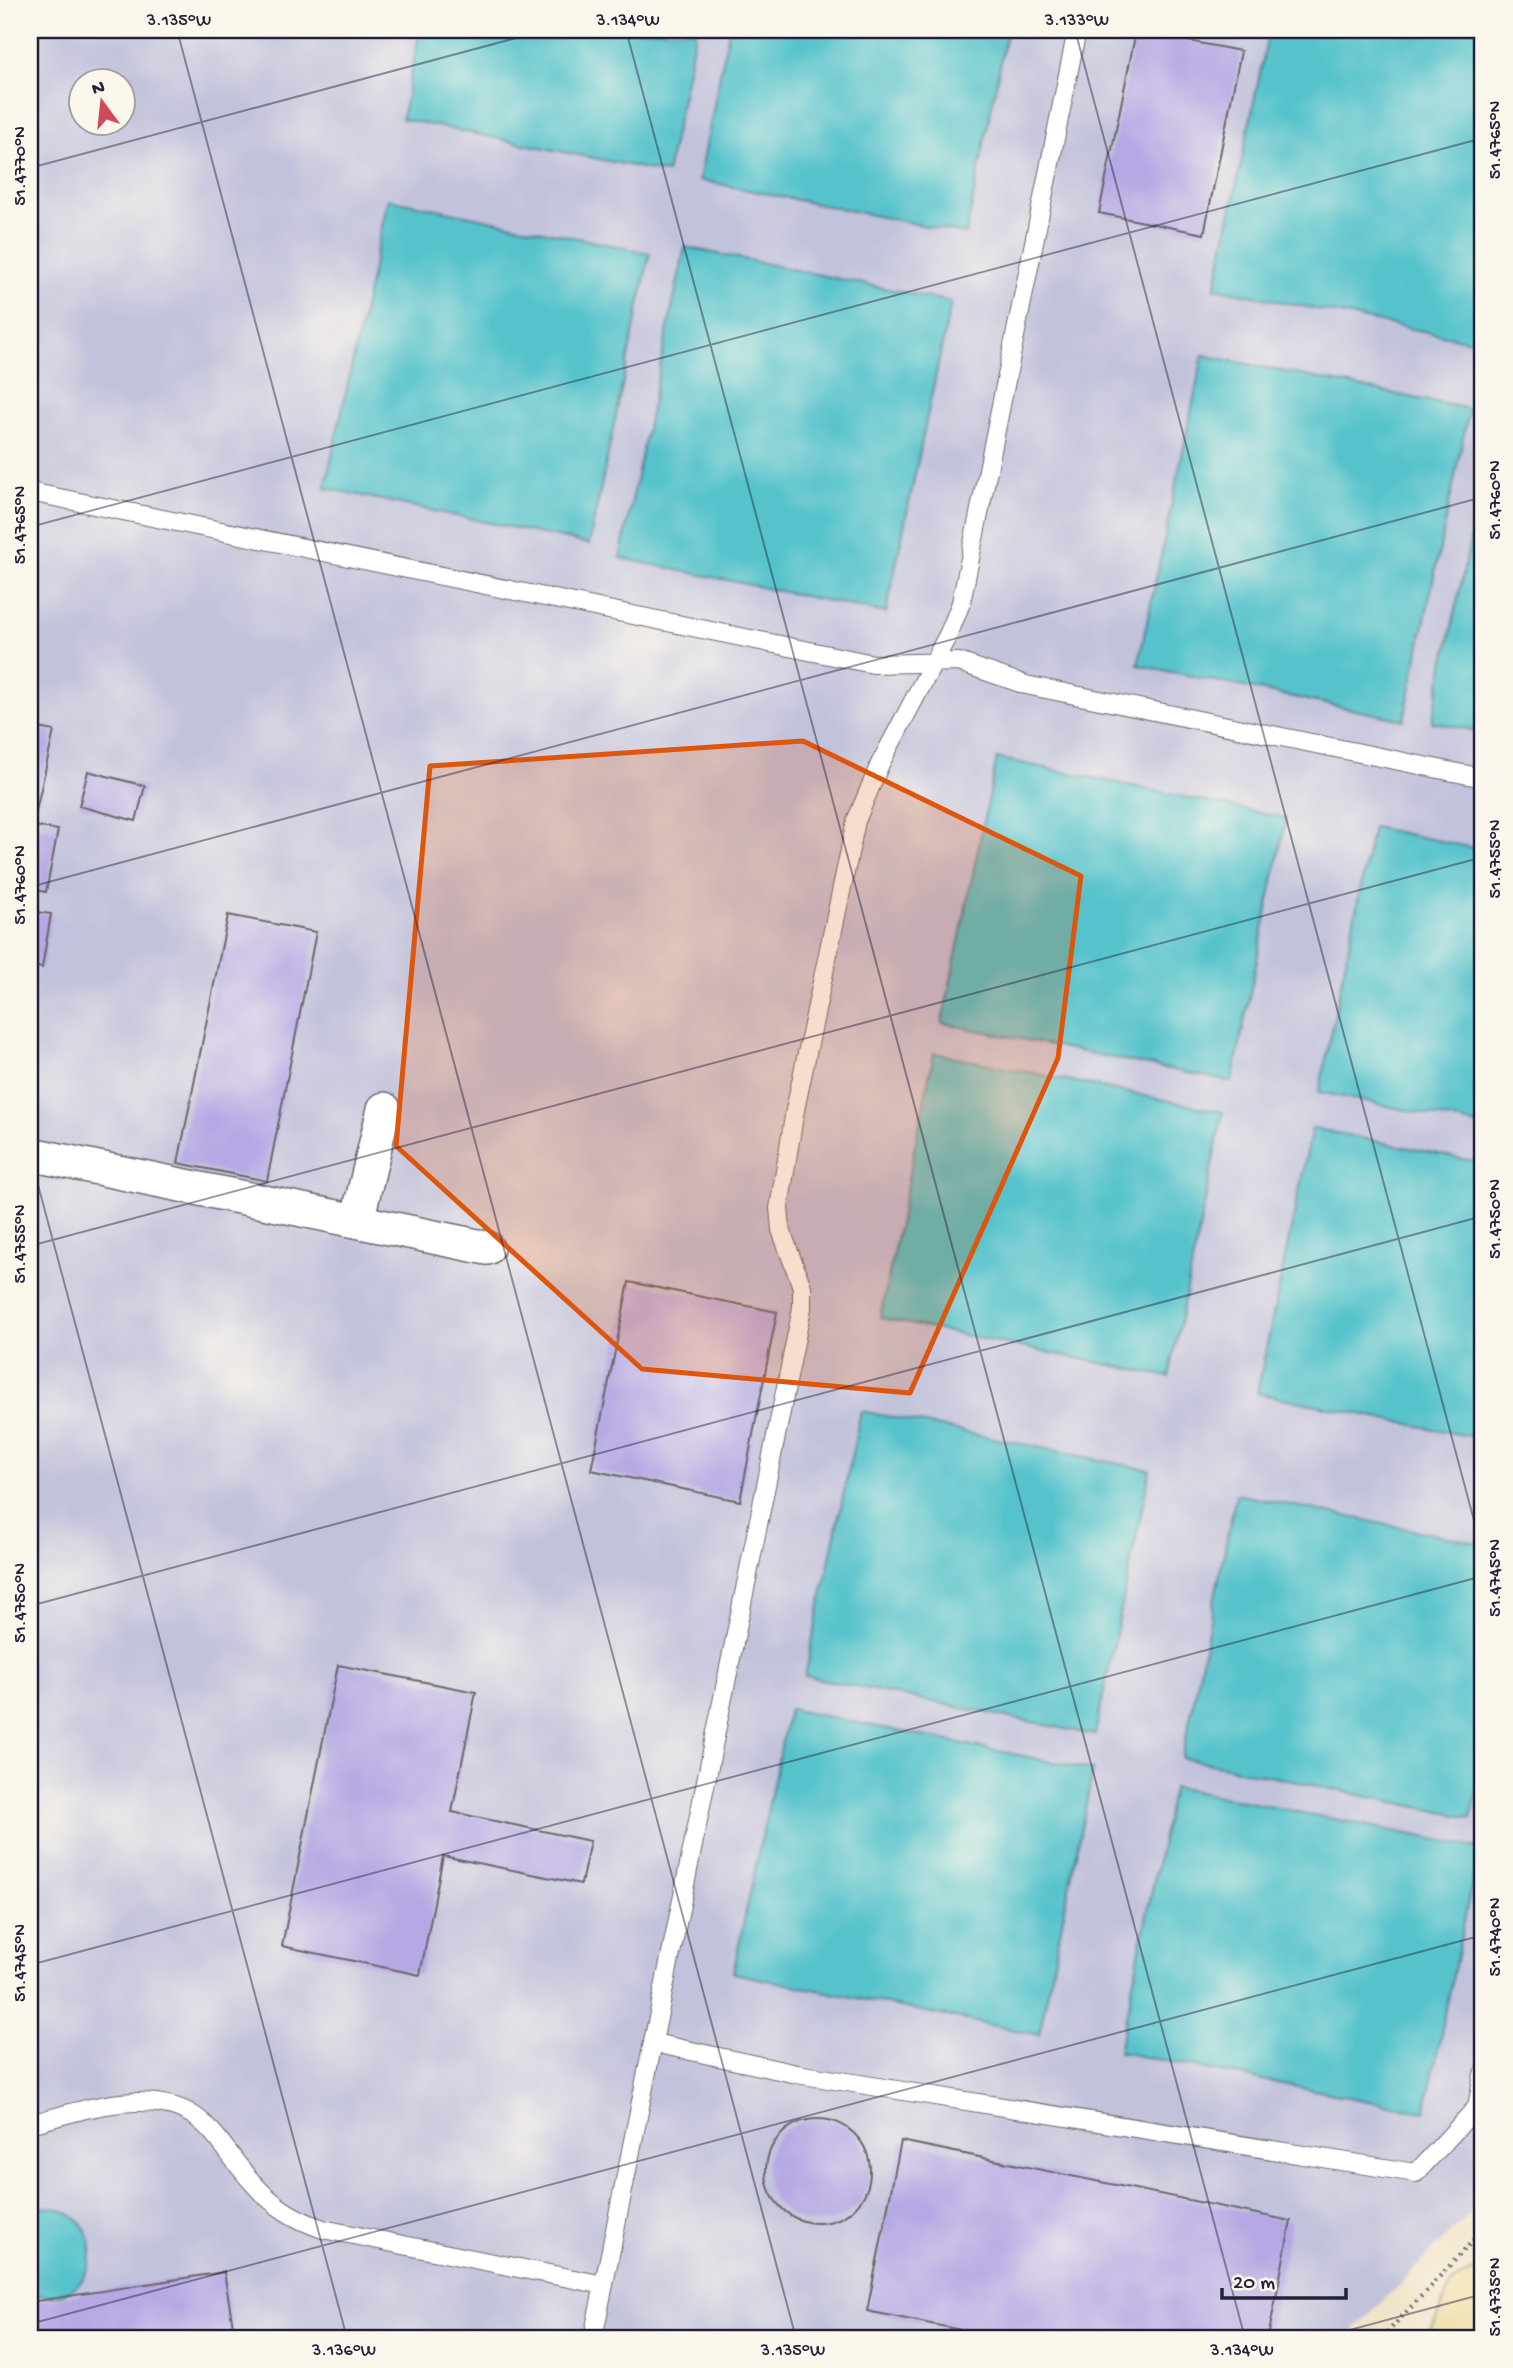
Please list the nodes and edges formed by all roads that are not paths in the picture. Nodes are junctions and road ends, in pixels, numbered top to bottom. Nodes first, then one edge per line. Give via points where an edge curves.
1 (1077, 30) edge
2 (30, 492) edge
3 (933, 662) junction
4 (1483, 778) edge
5 (384, 1109) dead end
6 (30, 1154) edge
7 (357, 1221) junction
8 (487, 1248) dead end
9 (654, 2043) junction
10 (1483, 2074) edge
11 (30, 2124) edge
12 (604, 2285) junction
13 (593, 2338) edge

1 - 3 lane via 961,603
2 - 3 lane via 873,664
3 - 4 lane via 959,662 1026,685
3 - 9 lane via 856,821 795,1110 779,1208 781,1230 802,1287 802,1308
5 - 7 street
6 - 7 street
7 - 8 street
9 - 10 lane via 797,2074 1416,2173 1477,2107
9 - 12 lane
11 - 12 lane via 135,2102 170,2105 195,2115 215,2133 252,2182 296,2219 323,2229
12 - 13 lane

